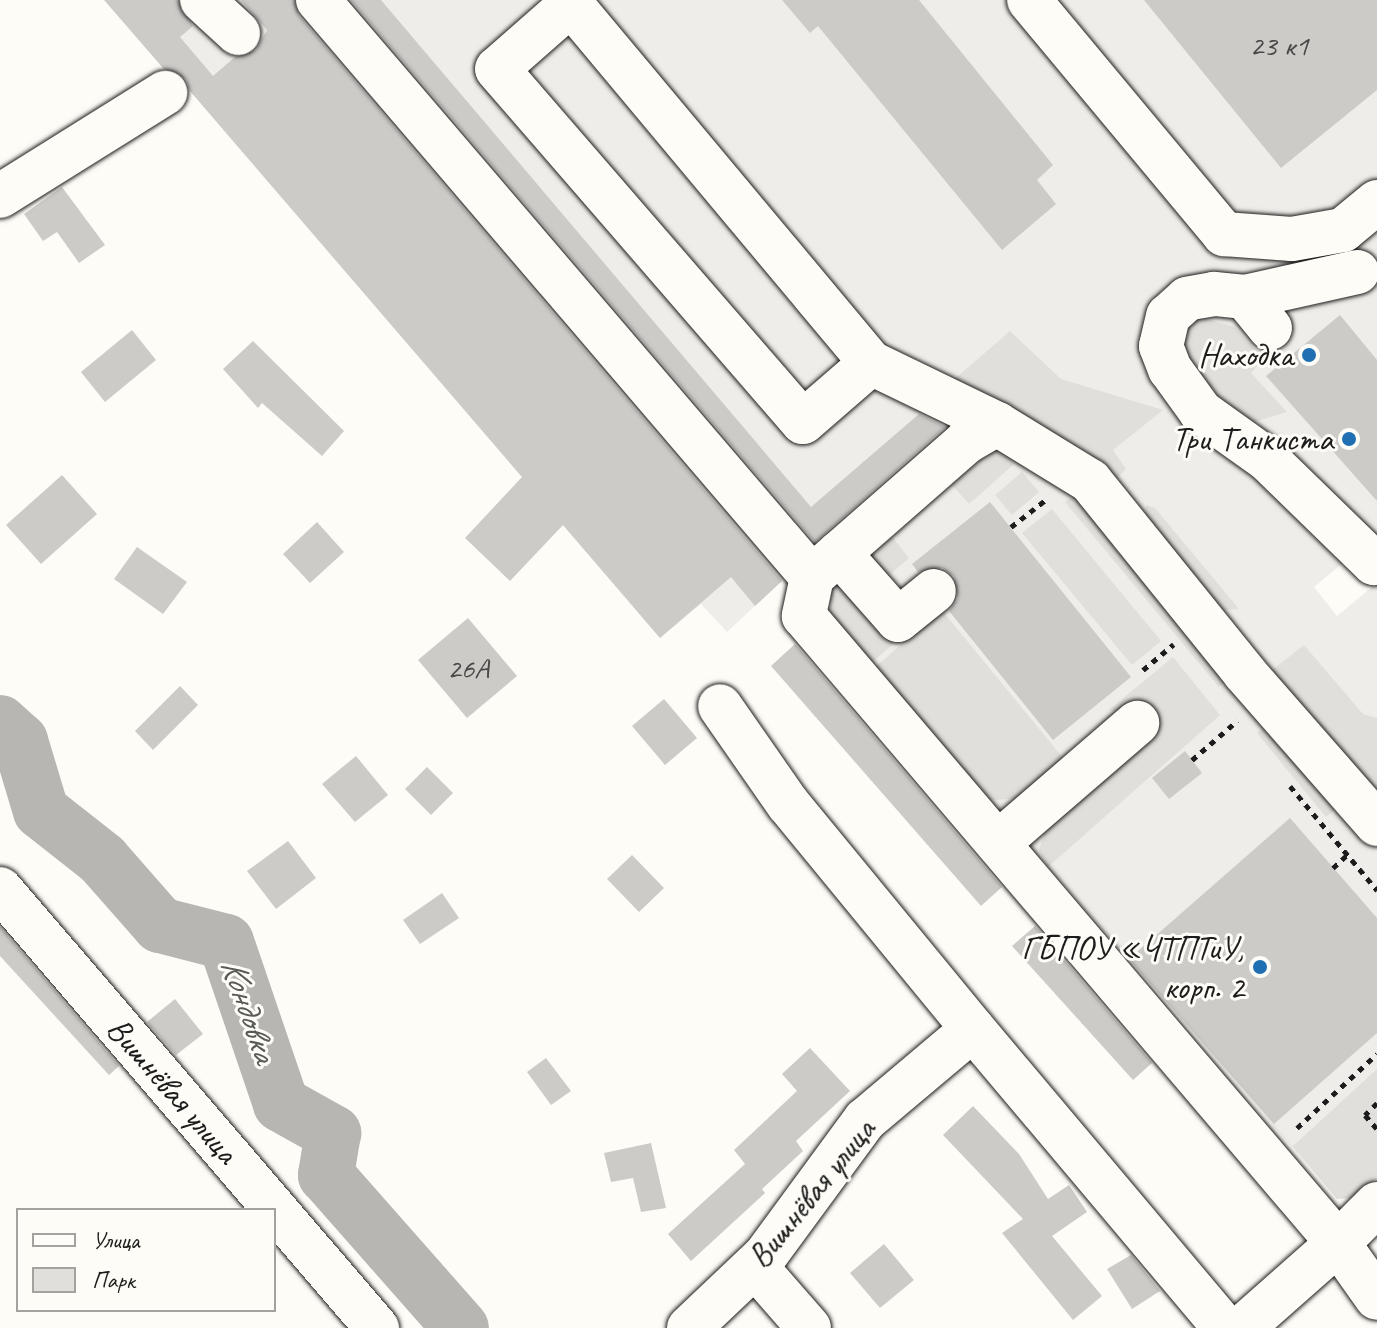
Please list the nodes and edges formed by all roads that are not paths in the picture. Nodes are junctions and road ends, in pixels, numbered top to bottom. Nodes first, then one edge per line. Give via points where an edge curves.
1 (202, 0) edge
2 (318, 0) edge
3 (1029, 0) edge
4 (238, 33) dead end
5 (165, 93) dead end
6 (0, 196) edge
7 (1377, 202) edge
8 (1357, 272) dead end
9 (871, 363) junction
10 (997, 424) junction
11 (1377, 561) edge
12 (825, 565) junction
13 (934, 591) dead end
14 (720, 706) dead end
15 (1137, 723) dead end
16 (1377, 824) edge
17 (998, 843) junction
18 (0, 889) edge
19 (973, 1029) junction
20 (1377, 1204) edge
21 (274, 1208) edge
22 (276, 1210) edge
23 (1338, 1243) junction
24 (755, 1266) junction
25 (1377, 1298) edge
26 (377, 1328) edge
27 (689, 1328) edge
28 (809, 1328) edge
29 (1225, 1328) edge
30 (1242, 1328) edge

1 - 4 street
2 - 12 street
3 - 7 street via 1224,234 1292,239 1343,230
5 - 6 street
8 - 11 street via 1258,312 1187,299 1168,316 1161,346 1170,369 1201,412 1268,460
9 - 9 street via 803,422 497,69 571,4
9 - 10 street
10 - 12 street via 966,442
10 - 16 street via 1090,481 1245,673
12 - 13 street via 898,620
12 - 17 street via 804,616
14 - 19 street via 788,804
15 - 17 street
17 - 23 street
18 - 21 street, Вишнёвая улица
19 - 24 street, Вишнёвая улица via 865,1120
19 - 29 street
20 - 23 street
22 - 26 street, Вишнёвая улица
23 - 25 street
23 - 30 street
24 - 27 street, Вишнёвая улица
24 - 28 street

